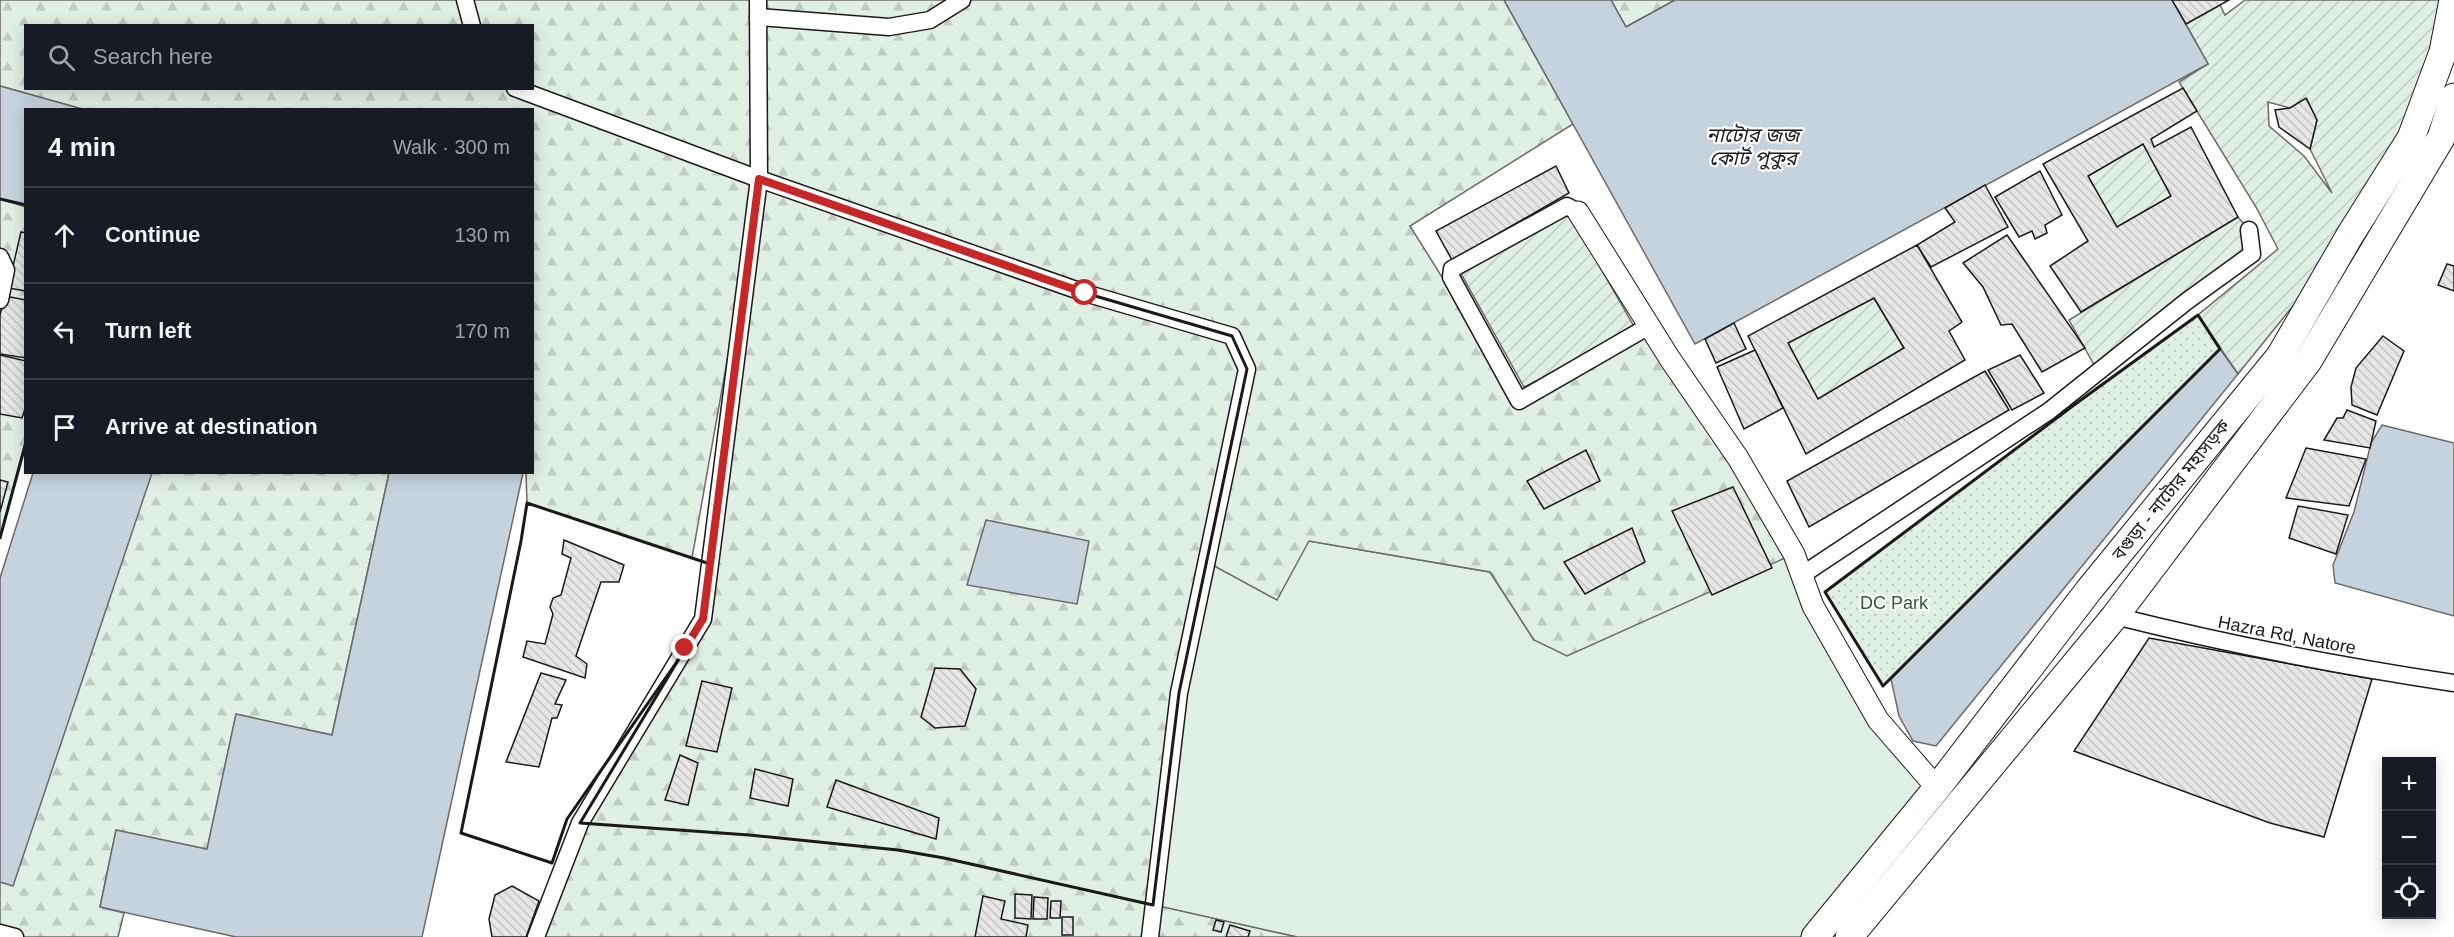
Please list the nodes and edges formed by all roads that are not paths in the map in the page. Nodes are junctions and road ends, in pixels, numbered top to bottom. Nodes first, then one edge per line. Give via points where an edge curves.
1 (465, 0) edge
2 (962, 0) edge
3 (2453, 0) edge
4 (758, 8) edge
5 (471, 24) edge
6 (520, 90) edge
7 (2454, 97) edge
8 (759, 179) junction
9 (1578, 212) joint
10 (2249, 230) dead end
11 (0, 257) edge
12 (0, 300) edge
13 (1649, 326) junction
14 (1802, 575) junction
15 (2115, 616) junction
16 (2454, 683) edge
17 (1937, 788) junction
18 (1951, 814) junction
19 (0, 933) edge
20 (15, 937) edge
21 (536, 937) edge
22 (1150, 937) edge
23 (1815, 937) edge
24 (1849, 937) edge

1 - 5 street
2 - 4 street via 930,20 889,27
3 - 17 highway, বগুড়া - নাটোর মহাসড়ক via 2443,52 2411,138 2280,356 2089,590
4 - 8 street
6 - 8 street
7 - 15 highway, বগুড়া - নাটোর মহাসড়ক via 2441,138 2308,361
8 - 21 street via 703,619 580,823
8 - 22 street via 1085,293 1232,336 1247,369 1179,693
9 - 13 street
9 - 13 street via 1567,206 1452,269 1450,278 1519,401
10 - 14 street via 2252,254 2049,411
11 - 12 street via 6,270
13 - 14 street via 1738,458 1794,554
14 - 17 street via 1813,606 1878,720
15 - 16 street, Hazra Rd, Natore via 2223,642
15 - 18 highway, বগুড়া - নাটোর মহাসড়ক
17 - 18 highway
17 - 23 highway, বগুড়া - নাটোর মহাসড়ক
18 - 24 highway, বগুড়া - নাটোর মহাসড়ক
19 - 20 street

